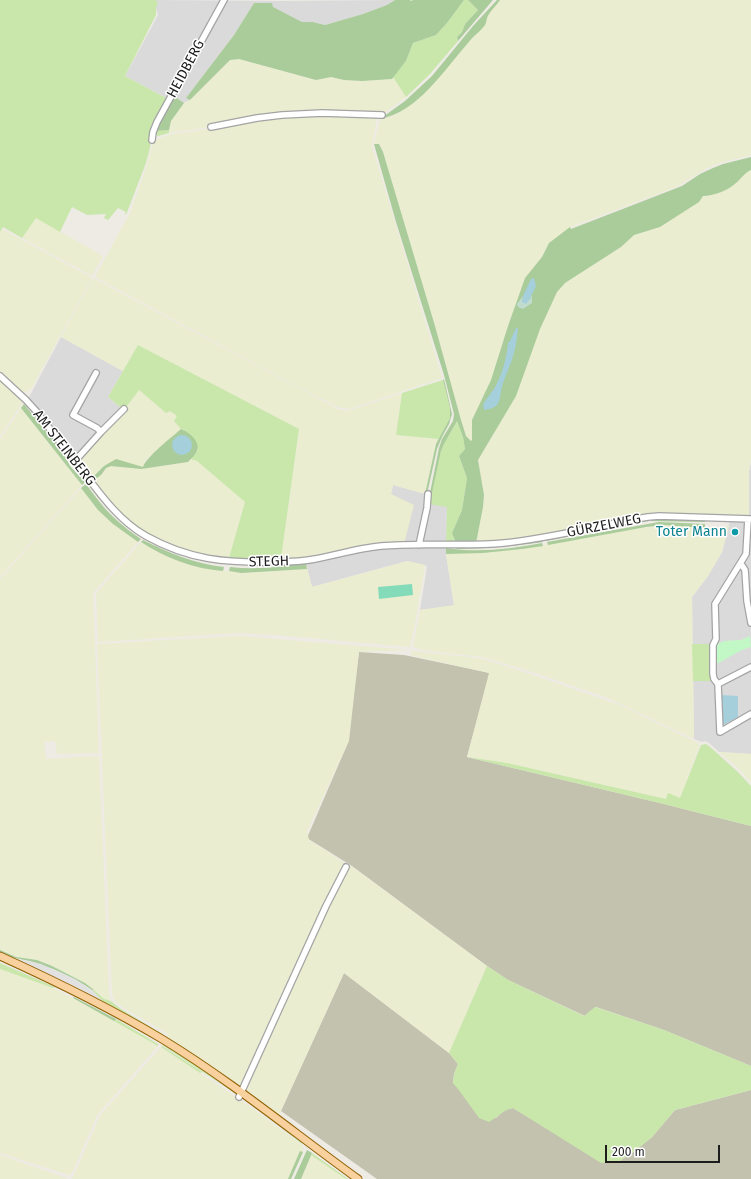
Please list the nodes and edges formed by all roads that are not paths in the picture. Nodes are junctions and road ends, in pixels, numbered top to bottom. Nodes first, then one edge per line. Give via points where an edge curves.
1 (224, 0) edge
2 (382, 115) dead end
3 (211, 127) dead end
4 (152, 140) dead end
5 (96, 373) dead end
6 (0, 376) edge
7 (124, 409) dead end
8 (101, 432) junction
9 (74, 461) junction
10 (428, 494) dead end
11 (750, 519) edge
12 (127, 522) joint
13 (481, 544) joint
14 (419, 545) junction
15 (741, 564) junction
16 (751, 623) edge
17 (751, 667) edge
18 (718, 684) junction
19 (751, 714) edge
20 (346, 867) dead end
21 (0, 956) edge
22 (240, 1095) junction
23 (358, 1179) edge

1 - 4 street, HEIDBERG via 157,122
2 - 3 street via 282,115
5 - 8 street via 73,415
6 - 9 street, AM STEINBERG via 36,411
7 - 8 street
8 - 9 street
9 - 12 street, AM STEINBERG via 98,492
10 - 14 street
11 - 13 street, GÜRZELWEG via 648,517 549,537
11 - 15 street via 746,554
12 - 14 street, STEGH via 145,535 189,555 243,563 313,560 370,547
13 - 14 street, STEGH
15 - 16 street via 745,570
15 - 18 street via 715,604 713,674
17 - 18 street
18 - 19 street via 720,732
20 - 22 street
21 - 22 main road via 76,991 164,1040
22 - 23 main road

